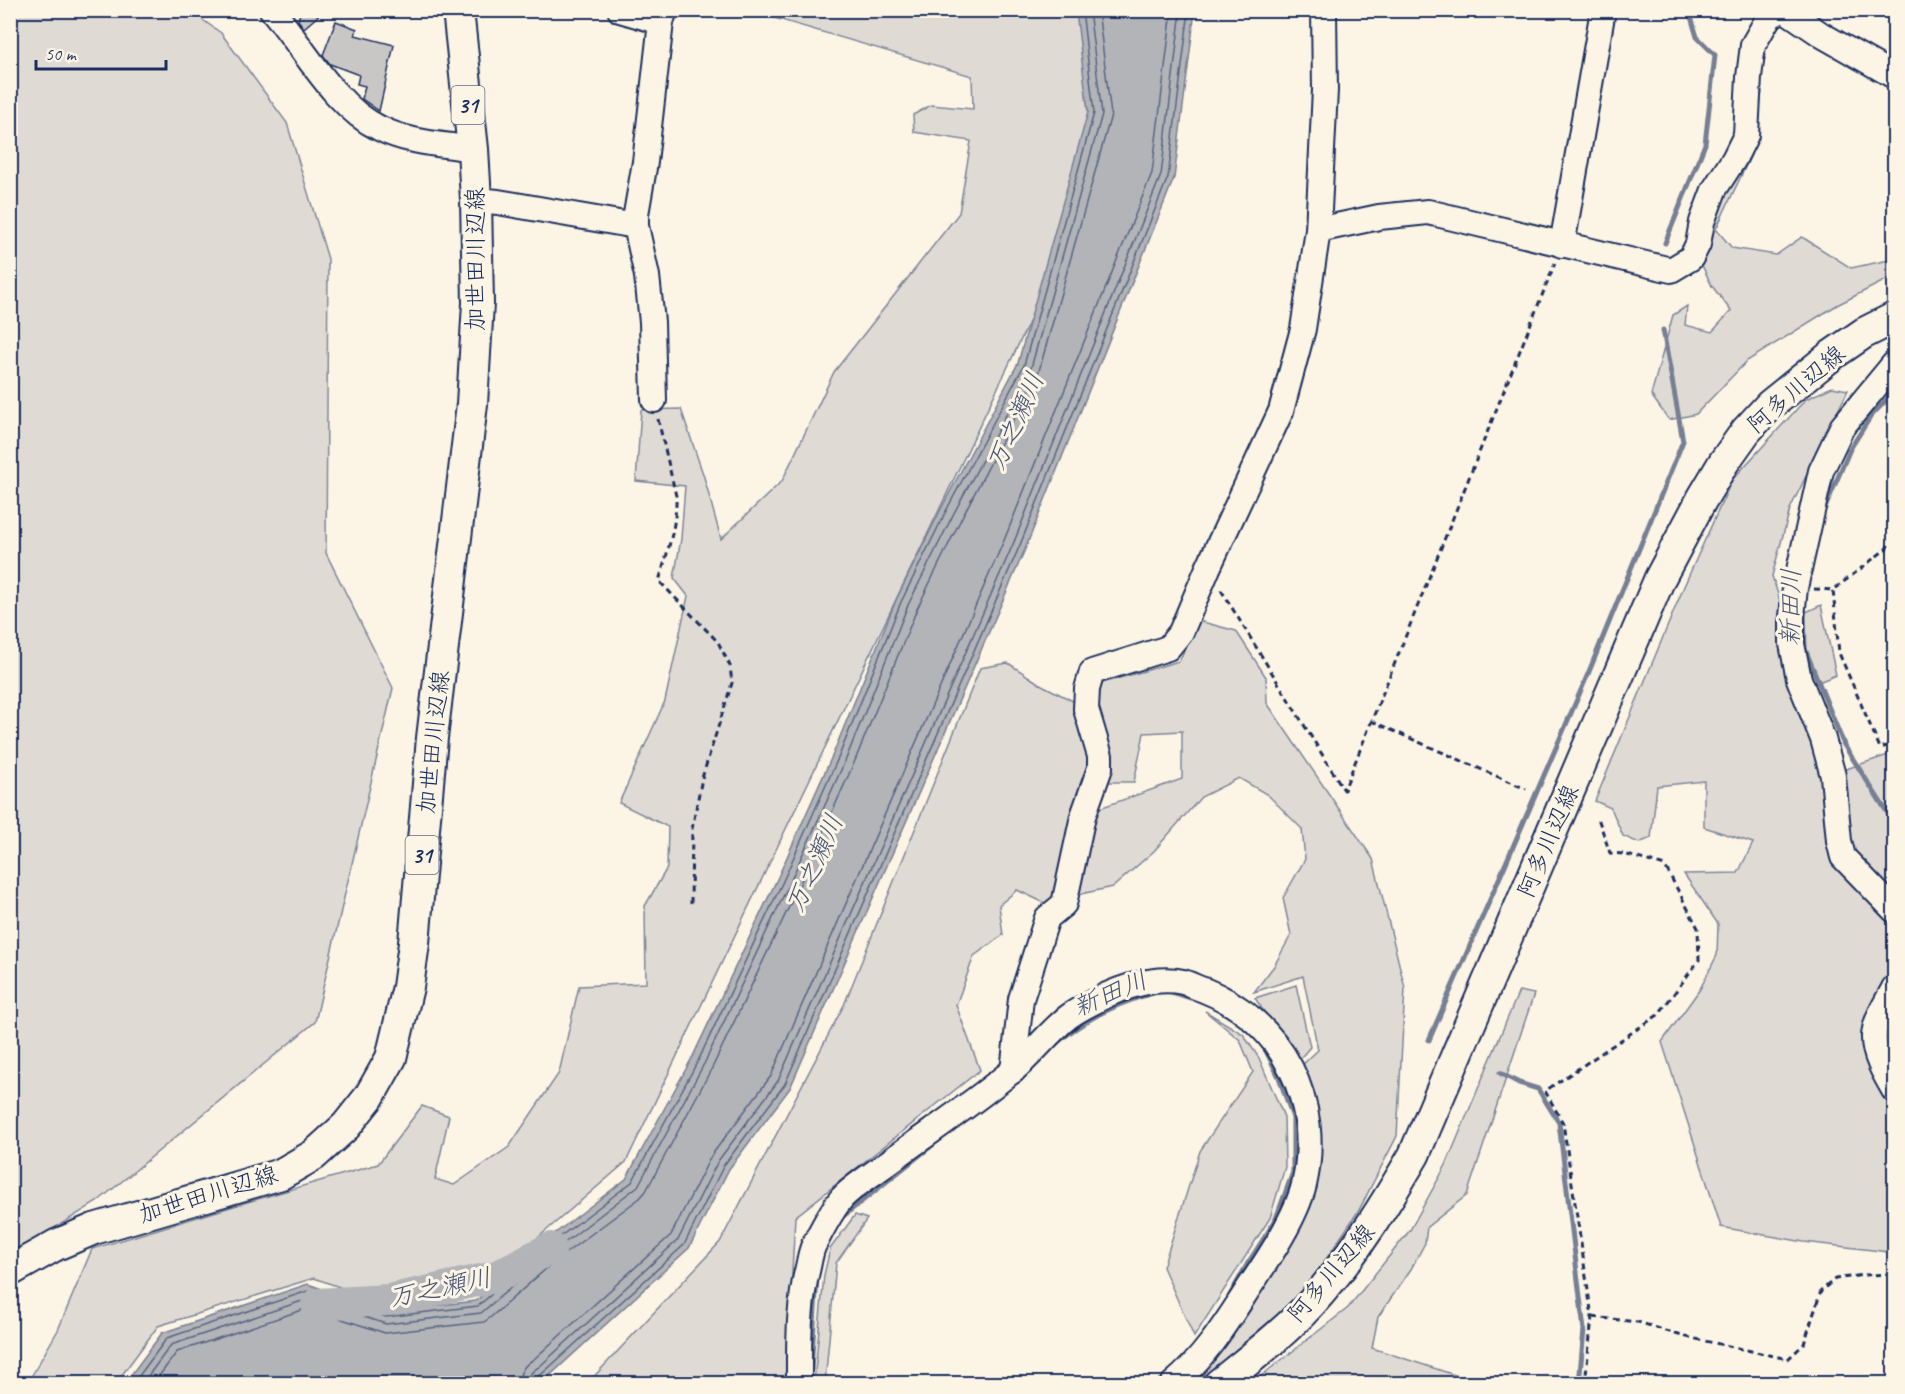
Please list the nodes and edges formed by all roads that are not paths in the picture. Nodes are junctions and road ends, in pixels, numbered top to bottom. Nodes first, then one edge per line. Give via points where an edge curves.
1 (272, 10) edge
2 (458, 10) edge
3 (620, 10) edge
4 (1324, 10) edge
5 (1603, 10) edge
6 (1791, 13) edge
7 (663, 16) edge
8 (1894, 76) edge
9 (473, 149) junction
10 (476, 200) junction
11 (636, 226) junction
12 (1318, 230) junction
13 (1562, 245) junction
14 (1894, 318) edge
15 (1894, 364) edge
16 (654, 400) road end
17 (1894, 910) edge
18 (1894, 988) edge
19 (1013, 1071) junction
20 (1894, 1090) edge
21 (10, 1270) edge
22 (799, 1383) edge
23 (1173, 1383) edge
24 (1219, 1383) edge

1 - 9 street via 352,111 380,129 412,140
2 - 9 main road, 加世田川辺線 / 31
3 - 7 street
4 - 12 street via 1325,90
5 - 13 street
6 - 8 street
6 - 13 street via 1769,17 1753,45 1746,135 1714,190 1690,258 1671,270
7 - 11 street
9 - 10 main road, 加世田川辺線 / 31
10 - 11 street
10 - 21 main road, 加世田川辺線 / 31 via 478,303 472,404 432,738 414,943 391,1058 369,1098 346,1126 314,1155 281,1174 94,1228
11 - 16 street via 652,322
12 - 13 street via 1428,212
12 - 19 street via 1303,329 1281,411 1181,632 1168,648 1092,672 1086,709 1100,768 1083,816 1064,904 1047,918 1020,999
14 - 24 main road, 阿多川辺線 via 1832,354 1770,405 1724,462 1660,578 1413,1155 1356,1249 1320,1294
15 - 17 street via 1842,427 1821,471 1792,616 1792,644 1799,679 1833,776 1843,857
18 - 20 street via 1874,1036 1876,1052
19 - 22 street via 843,1197 814,1244 804,1280 799,1315
19 - 23 street via 1069,1016 1100,998 1160,981 1183,982 1240,1008 1273,1039 1286,1058 1300,1088 1307,1119 1304,1186 1289,1222 1221,1330

